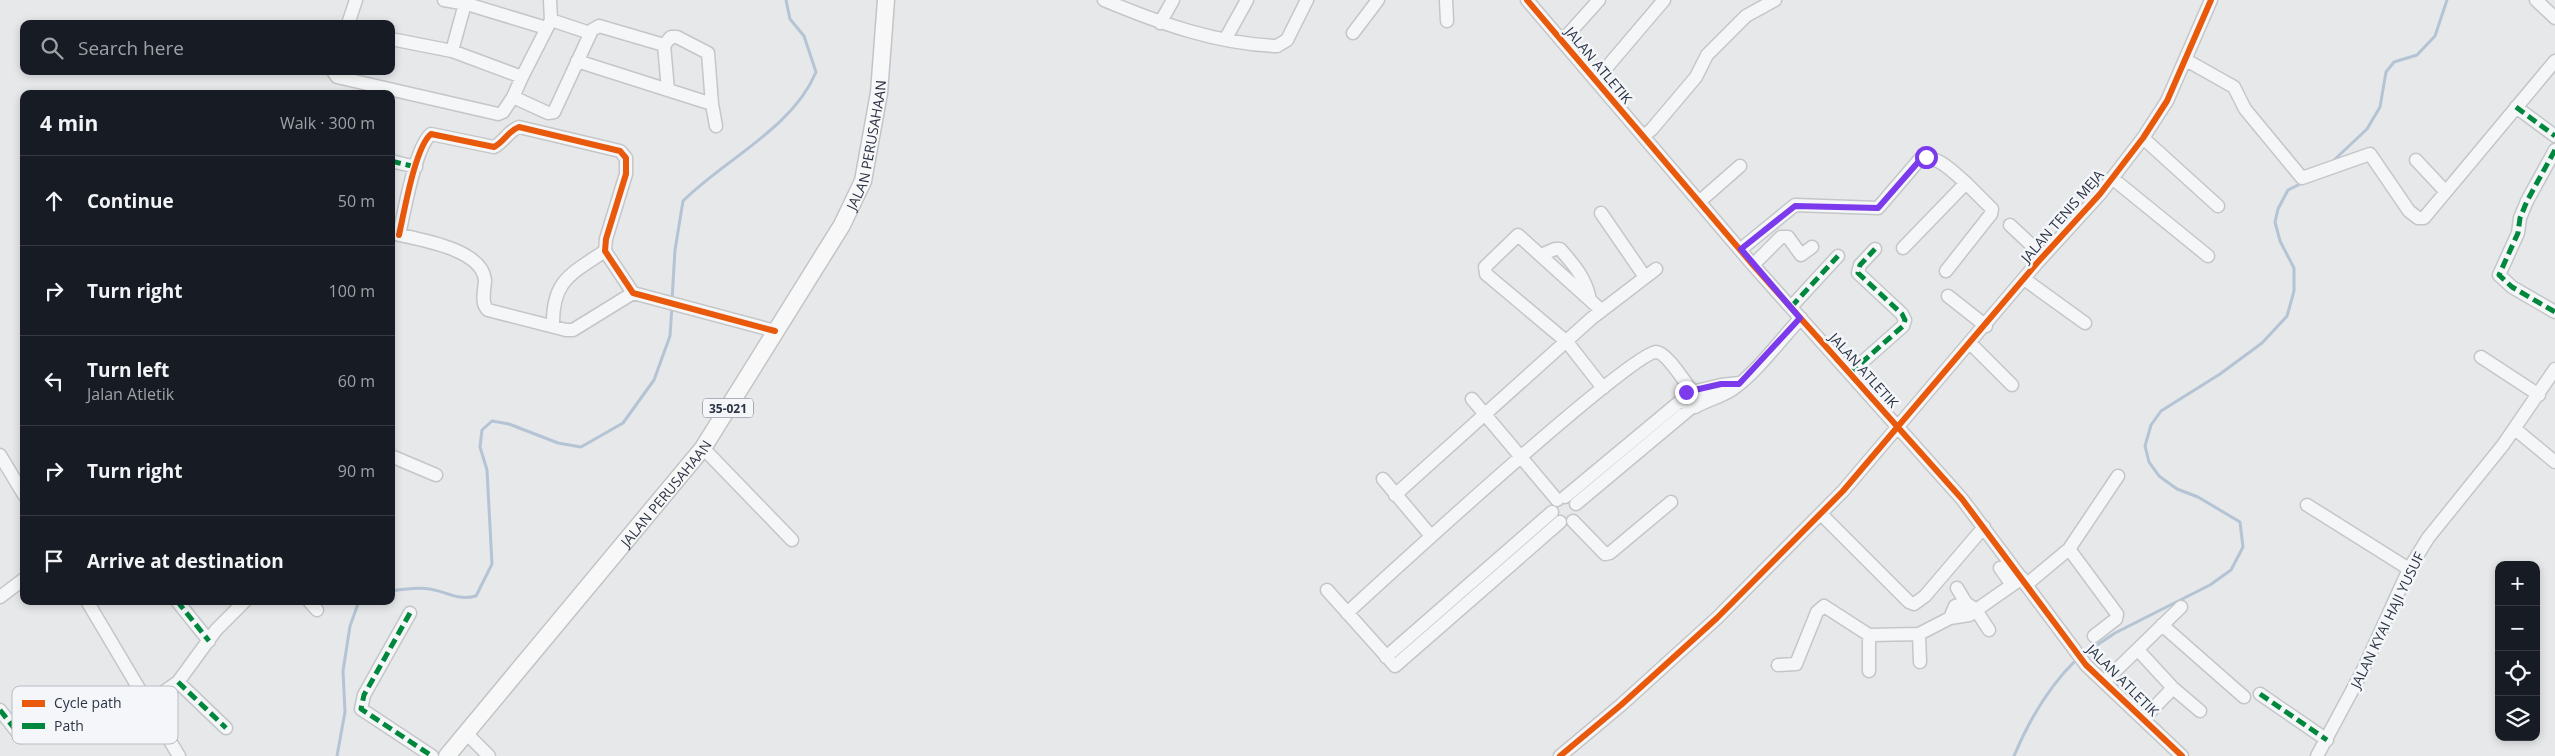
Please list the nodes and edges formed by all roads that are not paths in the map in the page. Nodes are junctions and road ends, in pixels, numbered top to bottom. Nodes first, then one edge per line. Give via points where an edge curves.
1 (356, 0) edge
2 (444, 0) edge
3 (550, 0) edge
4 (886, 0) edge
5 (1104, 0) edge
6 (1173, 0) edge
7 (1247, 0) edge
8 (1307, 0) edge
9 (1378, 0) edge
10 (1446, 0) edge
11 (1599, 0) edge
12 (1664, 0) edge
13 (1775, 0) edge
14 (2211, 0) edge
15 (2536, 0) edge
16 (466, 2) edge
17 (1533, 2) edge
18 (2555, 18) edge
19 (349, 20) edge
20 (1448, 20) dead end
21 (1160, 23) junction
22 (549, 24) junction
23 (590, 33) junction
24 (1353, 33) dead end
25 (1226, 38) junction
26 (395, 40) edge
27 (1563, 40) junction
28 (664, 45) junction
29 (452, 51) junction
30 (2186, 60) junction
31 (578, 61) junction
32 (2555, 61) edge
33 (336, 75) edge
34 (522, 77) junction
35 (1596, 80) junction
36 (394, 90) edge
37 (395, 90) edge
38 (668, 90) junction
39 (513, 97) junction
40 (712, 104) junction
41 (2516, 107) junction
42 (716, 126) dead end
43 (1644, 136) junction
44 (2555, 136) edge
45 (2143, 138) junction
46 (2555, 150) edge
47 (2416, 160) dead end
48 (395, 162) edge
49 (1740, 166) dead end
50 (416, 167) junction
51 (2112, 178) junction
52 (1966, 183) junction
53 (2446, 191) junction
54 (1700, 202) junction
55 (2218, 206) dead end
56 (1600, 213) dead end
57 (2010, 225) dead end
58 (395, 234) edge
59 (1812, 247) dead end
60 (1903, 248) dead end
61 (1741, 249) junction
62 (1875, 249) dead end
63 (605, 251) junction
64 (1838, 256) dead end
65 (2043, 256) junction
66 (2208, 256) dead end
67 (1753, 264) junction
68 (1656, 269) dead end
69 (1946, 271) dead end
70 (1645, 277) junction
71 (2024, 279) junction
72 (633, 293) junction
73 (1948, 296) dead end
74 (1791, 307) junction
75 (1602, 310) junction
76 (2555, 312) edge
77 (1800, 318) junction
78 (2085, 323) dead end
79 (553, 326) junction
80 (1986, 326) junction
81 (775, 331) junction
82 (1567, 342) junction
83 (1970, 343) junction
84 (2481, 357) dead end
85 (2555, 369) edge
86 (1850, 373) junction
87 (2012, 385) dead end
88 (1603, 388) junction
89 (2539, 396) junction
90 (1693, 397) junction
91 (1472, 399) dead end
92 (1485, 415) junction
93 (1898, 426) junction
94 (2515, 429) junction
95 (703, 448) junction
96 (0, 456) edge
97 (395, 458) edge
98 (1520, 458) junction
99 (2555, 462) edge
100 (436, 475) dead end
101 (2118, 476) dead end
102 (1383, 478) dead end
103 (20, 488) edge
104 (1395, 495) junction
105 (1672, 502) dead end
106 (2307, 505) dead end
107 (1564, 509) junction
108 (1820, 514) junction
109 (1984, 527) junction
110 (1431, 536) junction
111 (792, 540) dead end
112 (2069, 549) junction
113 (2000, 568) dead end
114 (2410, 569) junction
115 (20, 582) edge
116 (2021, 582) junction
117 (1471, 583) junction
118 (1957, 588) dead end
119 (1327, 590) dead end
120 (1480, 593) junction
121 (0, 597) edge
122 (89, 605) edge
123 (180, 605) edge
124 (240, 605) edge
125 (1971, 606) junction
126 (2181, 607) dead end
127 (410, 613) dead end
128 (1347, 613) junction
129 (2162, 625) junction
130 (1989, 630) dead end
131 (1919, 634) junction
132 (1869, 635) junction
133 (2094, 636) dead end
134 (209, 640) junction
135 (2138, 650) junction
136 (1391, 662) junction
137 (1920, 662) dead end
138 (1778, 665) dead end
139 (1869, 671) dead end
140 (178, 682) junction
141 (2105, 682) junction
142 (138, 686) edge
143 (172, 686) edge
144 (2173, 688) junction
145 (2260, 694) dead end
146 (2244, 697) dead end
147 (0, 710) edge
148 (2200, 711) dead end
149 (2144, 718) junction
150 (12, 725) edge
151 (226, 728) dead end
152 (466, 733) junction
153 (2326, 740) junction
154 (172, 744) edge
155 (2175, 754) edge
156 (179, 756) edge
157 (432, 756) edge
158 (447, 756) edge
159 (489, 756) edge
160 (1560, 756) edge
161 (2318, 756) edge

1 - 19 street
2 - 16 street
3 - 22 street
4 - 81 main road, JALAN PERUSAHAAN / 35-021 via 879,92 862,181 825,255
5 - 21 street
6 - 21 street
7 - 25 street
8 - 25 street via 1287,40 1281,45
9 - 24 street
10 - 20 street
11 - 27 street
12 - 35 street
13 - 43 street via 1746,16 1712,51 1696,77
14 - 30 street, JALAN TENIS MEJA
15 - 18 street
16 - 22 street
16 - 29 street
17 - 27 street, JALAN ATLETIK
21 - 25 street
22 - 23 street
22 - 34 street
23 - 28 street via 598,26 606,27
23 - 31 street
26 - 29 street
27 - 35 street, JALAN ATLETIK
28 - 38 street
28 - 40 street via 671,37 677,37 708,53
29 - 34 street
30 - 45 street, JALAN TENIS MEJA via 2167,101
30 - 53 street via 2234,87 2245,109 2305,179 2368,154 2418,218 2424,218
31 - 38 street
31 - 39 street via 554,112 548,113
32 - 41 street
33 - 36 street
34 - 39 street
35 - 43 street, JALAN ATLETIK
37 - 39 street via 498,114
38 - 40 street
40 - 42 street
41 - 44 street
41 - 53 street
43 - 54 street, JALAN ATLETIK
45 - 51 street, JALAN TENIS MEJA
45 - 55 street
46 - 76 street via 2535,184 2520,218 2518,233 2498,273 2507,284
47 - 53 street
48 - 50 street
49 - 54 street
50 - 58 street
50 - 63 street via 425,139 432,134 494,147 512,129 519,127 620,151 626,158 626,174
51 - 65 street, JALAN TENIS MEJA
51 - 66 street
52 - 60 street
52 - 61 street via 1934,158 1926,157 1878,208 1795,206
52 - 69 street via 1992,209
54 - 61 street, JALAN ATLETIK
56 - 70 street
57 - 65 street
58 - 79 street via 447,247 470,258 485,279 484,305 488,310
59 - 67 street via 1801,255 1788,237 1783,236
61 - 67 street, JALAN ATLETIK
62 - 86 street via 1858,273 1905,320 1903,326
63 - 72 street
63 - 79 street via 563,280
64 - 74 street
65 - 71 street, JALAN TENIS MEJA
67 - 74 street, JALAN ATLETIK
68 - 70 street
70 - 75 street
71 - 78 street
71 - 80 street, JALAN TENIS MEJA
72 - 79 street via 573,330
72 - 81 street
73 - 80 street
74 - 77 street, JALAN ATLETIK
75 - 82 street
75 - 82 street via 1590,300 1581,274 1560,250 1541,256 1517,234 1486,265 1484,271
77 - 86 street, JALAN ATLETIK
77 - 90 street via 1739,384 1718,397
80 - 83 street, JALAN TENIS MEJA
81 - 95 main road, JALAN PERUSAHAAN / 35-021
82 - 88 street
82 - 92 street
83 - 87 street
83 - 93 street, JALAN TENIS MEJA
84 - 89 street
85 - 89 street, JALAN KYAI HAJI YUSUF
86 - 93 street, JALAN ATLETIK
88 - 90 street via 1657,352 1664,355
88 - 98 street
89 - 94 street, JALAN KYAI HAJI YUSUF
90 - 107 street
91 - 92 street
92 - 98 street
92 - 104 street
93 - 108 street, JALAN TENIS MEJA
93 - 109 street, JALAN ATLETIK
94 - 99 street
94 - 114 street, JALAN KYAI HAJI YUSUF via 2444,515
95 - 111 street
95 - 152 main road, JALAN PERUSAHAAN / 35-021
96 - 103 street
97 - 100 street
98 - 107 street
98 - 110 street
101 - 112 street
102 - 104 street
104 - 110 street
105 - 107 street via 1605,554
106 - 114 street
107 - 117 street
107 - 120 street
108 - 109 street via 1914,604 1925,596
108 - 160 street, JALAN TENIS MEJA via 1717,618 1621,706
109 - 116 street, JALAN ATLETIK
110 - 128 street
112 - 116 street
112 - 133 street via 2117,614 2116,620
113 - 116 street
114 - 153 street, JALAN KYAI HAJI YUSUF
115 - 121 street
116 - 125 street
116 - 141 street, JALAN ATLETIK via 2086,665
117 - 120 street
117 - 136 street
118 - 125 street
119 - 128 street
120 - 136 street
122 - 142 street
123 - 134 street
124 - 134 street
125 - 130 street
125 - 131 street via 1963,618 1950,618
126 - 129 street
127 - 157 street via 364,695 363,711
128 - 136 street
129 - 135 street
129 - 146 street
131 - 132 street
131 - 137 street
132 - 138 street via 1824,606 1817,612 1796,664
132 - 139 street
134 - 140 street
135 - 141 street
135 - 144 street
140 - 143 street
140 - 151 street
141 - 149 street, JALAN ATLETIK
144 - 148 street
144 - 149 street
145 - 153 street
147 - 150 street
149 - 155 street, JALAN ATLETIK
152 - 158 main road, JALAN PERUSAHAAN / 35-021
152 - 159 street
153 - 161 street, JALAN KYAI HAJI YUSUF
154 - 156 street

